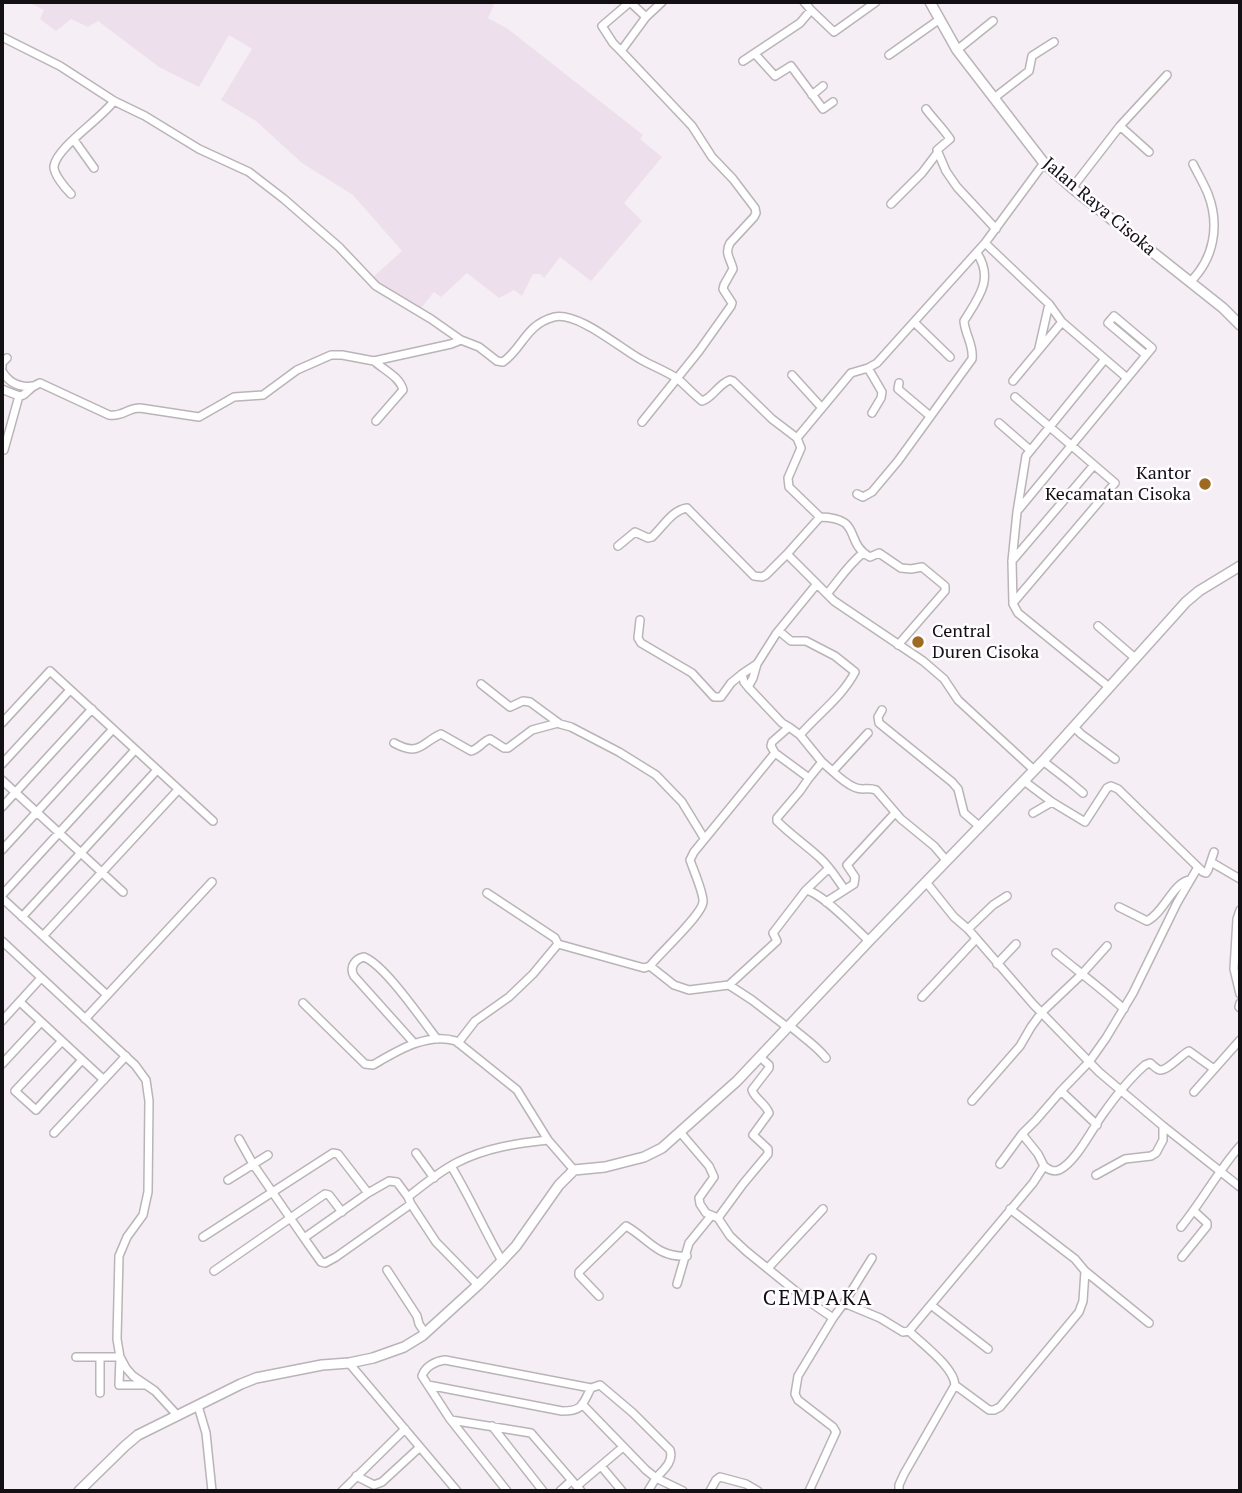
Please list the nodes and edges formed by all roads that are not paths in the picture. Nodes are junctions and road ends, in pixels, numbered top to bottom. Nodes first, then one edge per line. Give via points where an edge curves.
1 (630, 2) edge
2 (662, 2) edge
3 (804, 2) edge
4 (876, 2) edge
5 (930, 2) edge
6 (811, 10) junction
7 (646, 17) junction
8 (940, 19) junction
9 (993, 21) dead end
10 (2, 37) edge
11 (1054, 42) dead end
12 (957, 50) junction
13 (621, 51) junction
14 (755, 54) junction
15 (889, 55) dead end
16 (743, 61) dead end
17 (1167, 75) dead end
18 (823, 86) dead end
19 (812, 95) junction
20 (994, 98) junction
21 (114, 101) junction
22 (833, 102) dead end
23 (926, 109) dead end
24 (1120, 126) junction
25 (74, 139) junction
26 (938, 152) junction
27 (1149, 152) dead end
28 (1044, 163) junction
29 (1193, 164) dead end
30 (94, 168) dead end
31 (1072, 188) junction
32 (71, 194) dead end
33 (891, 204) dead end
34 (996, 229) junction
35 (985, 243) junction
36 (977, 253) junction
37 (1190, 282) junction
38 (1049, 304) junction
39 (914, 321) junction
40 (1062, 322) junction
41 (1240, 324) edge
42 (461, 340) junction
43 (1039, 350) junction
44 (1146, 355) junction
45 (950, 357) dead end
46 (7, 358) dead end
47 (1105, 359) junction
48 (374, 361) junction
49 (868, 368) junction
50 (2, 369) edge
51 (792, 375) dead end
52 (1127, 378) junction
53 (677, 379) junction
54 (1013, 381) dead end
55 (900, 383) dead end
56 (33, 386) junction
57 (2, 389) edge
58 (19, 397) junction
59 (1015, 397) dead end
60 (822, 408) junction
61 (872, 413) dead end
62 (930, 416) junction
63 (376, 421) dead end
64 (642, 422) dead end
65 (999, 423) dead end
66 (1050, 427) junction
67 (797, 438) junction
68 (1071, 446) junction
69 (5, 450) dead end
70 (1030, 450) junction
71 (1094, 465) junction
72 (857, 494) dead end
73 (1017, 512) junction
74 (820, 517) junction
75 (618, 546) dead end
76 (863, 553) junction
77 (787, 554) junction
78 (1012, 561) junction
79 (1240, 566) edge
80 (816, 585) junction
81 (827, 594) junction
82 (1013, 604) junction
83 (640, 620) dead end
84 (1098, 626) dead end
85 (779, 631) junction
86 (898, 645) junction
87 (1135, 658) junction
88 (757, 664) junction
89 (741, 674) junction
90 (481, 684) dead end
91 (748, 687) junction
92 (1110, 687) junction
93 (71, 690) junction
94 (92, 709) junction
95 (882, 710) dead end
96 (2, 723) edge
97 (558, 723) junction
98 (789, 727) junction
99 (1074, 727) junction
100 (113, 729) junction
101 (868, 733) dead end
102 (800, 735) junction
103 (394, 743) dead end
104 (135, 750) junction
105 (775, 753) junction
106 (1115, 759) dead end
107 (1043, 761) junction
108 (822, 762) junction
109 (2, 764) edge
110 (157, 770) junction
111 (1034, 770) junction
112 (833, 771) junction
113 (809, 778) junction
114 (2, 780) edge
115 (1024, 781) junction
116 (178, 790) junction
117 (15, 792) junction
118 (1083, 793) dead end
119 (1052, 802) junction
120 (2, 807) edge
121 (37, 812) junction
122 (895, 813) junction
123 (1033, 813) dead end
124 (213, 821) dead end
125 (979, 826) junction
126 (59, 833) junction
127 (704, 838) junction
128 (2, 850) edge
129 (1214, 852) dead end
130 (81, 853) junction
131 (946, 860) junction
132 (1211, 862) junction
133 (1198, 867) junction
134 (829, 868) junction
135 (102, 873) junction
136 (1240, 879) edge
137 (1191, 880) junction
138 (212, 882) dead end
139 (926, 882) junction
140 (845, 890) junction
141 (806, 891) junction
142 (123, 892) dead end
143 (487, 893) dead end
144 (1007, 896) dead end
145 (2, 897) edge
146 (826, 902) junction
147 (1119, 907) dead end
148 (1240, 911) edge
149 (22, 917) junction
150 (968, 929) junction
151 (43, 936) junction
152 (976, 939) junction
153 (869, 941) junction
154 (2, 942) edge
155 (558, 944) junction
156 (1016, 944) dead end
157 (1107, 946) dead end
158 (1056, 953) dead end
159 (1237, 963) edge
160 (997, 964) junction
161 (650, 966) junction
162 (1081, 975) junction
163 (41, 978) junction
164 (729, 985) junction
165 (1240, 994) edge
166 (107, 995) junction
167 (922, 997) dead end
168 (20, 1002) junction
169 (303, 1003) dead end
170 (1124, 1009) junction
171 (1042, 1012) junction
172 (85, 1019) junction
173 (2, 1021) edge
174 (41, 1022) junction
175 (788, 1026) junction
176 (437, 1040) junction
177 (62, 1041) junction
178 (414, 1043) junction
179 (458, 1043) junction
180 (1239, 1045) edge
181 (125, 1056) junction
182 (760, 1056) junction
183 (826, 1058) dead end
184 (82, 1060) junction
185 (1089, 1062) junction
186 (2, 1064) edge
187 (1214, 1069) junction
188 (104, 1080) junction
189 (1061, 1091) junction
190 (1121, 1091) junction
191 (1194, 1092) dead end
192 (972, 1101) dead end
193 (1097, 1125) junction
194 (1163, 1126) junction
195 (681, 1132) junction
196 (54, 1133) dead end
197 (1022, 1134) junction
198 (239, 1139) dead end
199 (548, 1140) junction
200 (1240, 1146) edge
201 (416, 1153) dead end
202 (268, 1155) dead end
203 (253, 1164) junction
204 (1000, 1164) dead end
205 (451, 1166) junction
206 (1044, 1166) junction
207 (574, 1170) junction
208 (1220, 1170) junction
209 (1096, 1175) dead end
210 (434, 1178) junction
211 (228, 1180) dead end
212 (1240, 1187) edge
213 (273, 1191) junction
214 (368, 1193) junction
215 (410, 1201) junction
216 (823, 1209) dead end
217 (1010, 1209) junction
218 (1194, 1211) junction
219 (342, 1212) junction
220 (715, 1217) junction
221 (291, 1219) junction
222 (1181, 1227) dead end
223 (203, 1237) dead end
224 (304, 1238) junction
225 (687, 1256) junction
226 (1182, 1257) dead end
227 (872, 1258) dead end
228 (502, 1261) junction
229 (768, 1268) junction
230 (387, 1270) dead end
231 (214, 1271) dead end
232 (1085, 1271) junction
233 (677, 1284) dead end
234 (478, 1285) junction
235 (599, 1296) dead end
236 (844, 1303) junction
237 (931, 1305) junction
238 (833, 1318) junction
239 (1149, 1323) dead end
240 (909, 1331) junction
241 (425, 1333) junction
242 (988, 1349) dead end
243 (76, 1357) dead end
244 (100, 1357) junction
245 (120, 1357) junction
246 (349, 1363) junction
247 (144, 1385) junction
248 (428, 1385) junction
249 (955, 1385) junction
250 (591, 1388) junction
251 (100, 1393) dead end
252 (582, 1405) junction
253 (198, 1406) junction
254 (178, 1416) junction
255 (450, 1419) junction
256 (491, 1426) junction
257 (405, 1429) junction
258 (420, 1447) junction
259 (623, 1447) junction
260 (601, 1466) junction
261 (356, 1476) junction
262 (656, 1478) junction
263 (576, 1486) edge
264 (79, 1491) edge
265 (212, 1491) edge
266 (342, 1491) edge
267 (457, 1491) edge
268 (507, 1491) edge
269 (543, 1491) edge
270 (560, 1491) edge
271 (622, 1491) edge
272 (648, 1491) edge
273 (683, 1491) edge
274 (710, 1491) edge
275 (758, 1491) edge
276 (809, 1491) edge
277 (899, 1491) edge

1 - 7 street
1 - 13 street via 602,26
2 - 7 street
3 - 6 street
4 - 6 street via 834,32
5 - 8 street, Jalan Raya Cisoka
6 - 14 street
7 - 13 street
8 - 12 street, Jalan Raya Cisoka
8 - 15 street
9 - 12 street
10 - 21 street via 60,66
11 - 20 street via 1034,54 1029,71
12 - 20 street, Jalan Raya Cisoka
13 - 53 street via 692,127 756,213 726,251 733,269 723,289 731,306
14 - 16 street
14 - 19 street via 775,76 791,66
17 - 24 street
18 - 19 street
19 - 22 street via 823,109
20 - 28 street, Jalan Raya Cisoka
21 - 25 street
21 - 42 street via 249,172 339,247 376,286
23 - 26 street via 950,139
24 - 27 street
24 - 31 street
25 - 30 street
25 - 32 street via 54,166
26 - 33 street
26 - 34 street via 957,187
28 - 31 street, Jalan Raya Cisoka
28 - 34 street
29 - 37 street via 1209,195 1213,239 1207,260
31 - 37 street, Jalan Raya Cisoka
34 - 35 street
35 - 36 street
35 - 38 street
36 - 39 street
36 - 62 street via 986,274 964,321 972,359
37 - 41 street, Jalan Raya Cisoka
38 - 40 street
38 - 43 street
39 - 45 street
39 - 49 street
40 - 43 street
40 - 47 street
42 - 48 street
42 - 53 street via 503,362 535,326 566,316
43 - 54 street
44 - 44 street via 1108,323 1114,316 1152,348
44 - 52 street
46 - 50 street
47 - 52 street
47 - 66 street
48 - 56 street via 331,355 297,370 262,395 234,397 199,417 140,408 109,415 40,383
48 - 63 street via 402,385
49 - 60 street via 851,373
49 - 61 street via 882,392
50 - 56 street via 10,382
51 - 60 street
52 - 68 street
53 - 64 street
53 - 67 street via 702,401 725,381 733,381
55 - 62 street via 898,389
56 - 58 street
57 - 58 street
58 - 69 street
59 - 66 street
60 - 67 street
62 - 72 street via 872,492 863,497
65 - 70 street
66 - 68 street
66 - 70 street
67 - 74 street via 802,448 788,478 789,487
68 - 71 street
68 - 73 street
70 - 73 street
71 - 78 street
71 - 82 street via 1115,483
73 - 78 street
74 - 76 street via 846,523
74 - 77 street
75 - 77 street via 635,532 652,537 676,512 687,508 754,576 766,575
76 - 81 street
76 - 86 street via 872,557 880,553 907,569 922,567 945,586
77 - 80 street
78 - 82 street
79 - 87 street via 1186,602
80 - 81 street
80 - 85 street
81 - 86 street
82 - 92 street via 1018,613
83 - 89 street via 640,643 692,673 716,698
84 - 87 street
85 - 88 street
85 - 102 street via 790,641 806,641 835,656 855,672
86 - 111 street via 944,679 958,700
87 - 92 street
88 - 89 street
88 - 91 street
89 - 91 street
90 - 97 street via 510,707 530,702
91 - 98 street
92 - 99 street
93 - 94 street
93 - 96 street via 50,671
93 - 109 street
94 - 100 street
94 - 117 street
95 - 125 street via 879,723 952,782 961,795 962,810
97 - 103 street via 532,730 508,748 490,739 471,751 441,734 417,749
97 - 127 street via 656,775 682,802
98 - 102 street
98 - 105 street via 772,742
99 - 106 street
99 - 107 street
100 - 104 street
100 - 121 street
101 - 112 street
102 - 108 street
104 - 110 street
104 - 126 street
105 - 113 street
105 - 127 street
107 - 111 street
107 - 118 street
108 - 112 street
108 - 113 street
110 - 116 street
110 - 130 street
111 - 115 street
112 - 122 street via 855,788 876,790
113 - 134 street via 776,821
114 - 117 street
115 - 119 street
115 - 125 street
116 - 124 street
116 - 135 street
117 - 120 street
117 - 121 street
119 - 123 street
119 - 133 street via 1085,822 1107,788 1118,789
121 - 126 street
121 - 128 street
122 - 131 street
122 - 140 street via 847,864 855,883
125 - 131 street
126 - 130 street
126 - 145 street
127 - 161 street via 690,860 703,906
129 - 132 street
130 - 135 street
130 - 149 street
131 - 139 street
132 - 133 street via 1206,873
132 - 136 street
133 - 137 street
134 - 140 street
134 - 141 street
135 - 142 street
135 - 151 street
137 - 147 street via 1183,882 1147,921
137 - 170 street
138 - 166 street
139 - 150 street
139 - 153 street
140 - 146 street
141 - 146 street
141 - 164 street via 773,933 777,941
143 - 155 street
144 - 150 street
145 - 149 street
146 - 153 street
148 - 159 street
149 - 151 street
150 - 152 street
151 - 166 street
152 - 160 street
152 - 167 street
153 - 175 street
154 - 163 street
155 - 161 street
155 - 179 street via 533,974 475,1021
156 - 160 street
157 - 162 street
158 - 162 street
159 - 165 street
160 - 171 street
161 - 164 street via 674,985 689,990
162 - 170 street
162 - 171 street
163 - 168 street
163 - 172 street
164 - 175 street
166 - 172 street
168 - 173 street
168 - 174 street
169 - 178 street via 365,1063 373,1065
170 - 185 street
171 - 185 street
171 - 192 street via 1020,1046
172 - 181 street
174 - 177 street
174 - 186 street
175 - 182 street
175 - 183 street
176 - 178 street
176 - 178 street via 373,961 360,958 352,967 354,976
176 - 179 street
177 - 184 street
177 - 184 street via 15,1091 36,1110
179 - 199 street via 517,1090
180 - 187 street
181 - 188 street
181 - 245 street via 146,1080 148,1192 144,1215 119,1256
182 - 195 street
182 - 220 street via 769,1068 752,1090 769,1113 753,1135 768,1154
184 - 188 street
185 - 189 street
185 - 190 street
187 - 190 street via 1189,1051 1165,1069 1145,1065
187 - 191 street
188 - 196 street
189 - 193 street
189 - 197 street
190 - 193 street
190 - 194 street
193 - 206 street via 1063,1167 1056,1171
194 - 208 street
194 - 209 street via 1163,1140 1156,1153 1125,1159
195 - 207 street via 643,1157
195 - 220 street via 712,1173 713,1180 699,1200 706,1213
197 - 204 street
197 - 206 street
198 - 203 street
199 - 205 street via 505,1146
199 - 207 street
200 - 208 street
201 - 210 street
202 - 203 street
203 - 211 street
203 - 213 street
205 - 210 street
205 - 228 street
206 - 217 street
207 - 228 street
208 - 212 street
208 - 218 street
210 - 215 street
213 - 214 street via 335,1153
213 - 221 street
213 - 223 street
214 - 215 street via 392,1181
214 - 219 street
215 - 224 street via 325,1263 317,1259
215 - 234 street via 436,1242
216 - 229 street
217 - 232 street
217 - 237 street
218 - 222 street
218 - 226 street via 1207,1226
219 - 221 street via 327,1193
219 - 224 street
220 - 225 street via 689,1243
220 - 229 street
221 - 224 street
221 - 231 street
225 - 233 street
225 - 235 street via 667,1255 625,1226 579,1272
227 - 236 street
228 - 234 street
229 - 238 street
230 - 241 street
232 - 239 street
232 - 249 street via 1079,1312 1000,1407 989,1410
234 - 241 street
236 - 238 street
236 - 240 street
237 - 240 street
237 - 242 street
238 - 276 street via 796,1382 798,1400 836,1432
240 - 249 street via 952,1374
241 - 246 street via 404,1347
243 - 244 street
244 - 245 street
244 - 251 street
245 - 247 street
245 - 247 street via 119,1385
246 - 253 street via 256,1378
246 - 257 street
247 - 254 street
248 - 250 street via 423,1371 445,1360
248 - 252 street via 562,1411
248 - 255 street
249 - 277 street via 904,1474
250 - 252 street
250 - 262 street via 600,1385 670,1450 670,1461
252 - 259 street
253 - 254 street
253 - 265 street via 206,1433
254 - 264 street via 132,1440
255 - 256 street
255 - 268 street
256 - 263 street via 531,1433
256 - 269 street
257 - 258 street
257 - 261 street
258 - 261 street via 382,1482 374,1485
258 - 267 street
259 - 260 street
259 - 262 street
260 - 263 street
260 - 271 street
261 - 266 street
262 - 272 street
262 - 273 street
263 - 270 street
274 - 275 street via 720,1477

